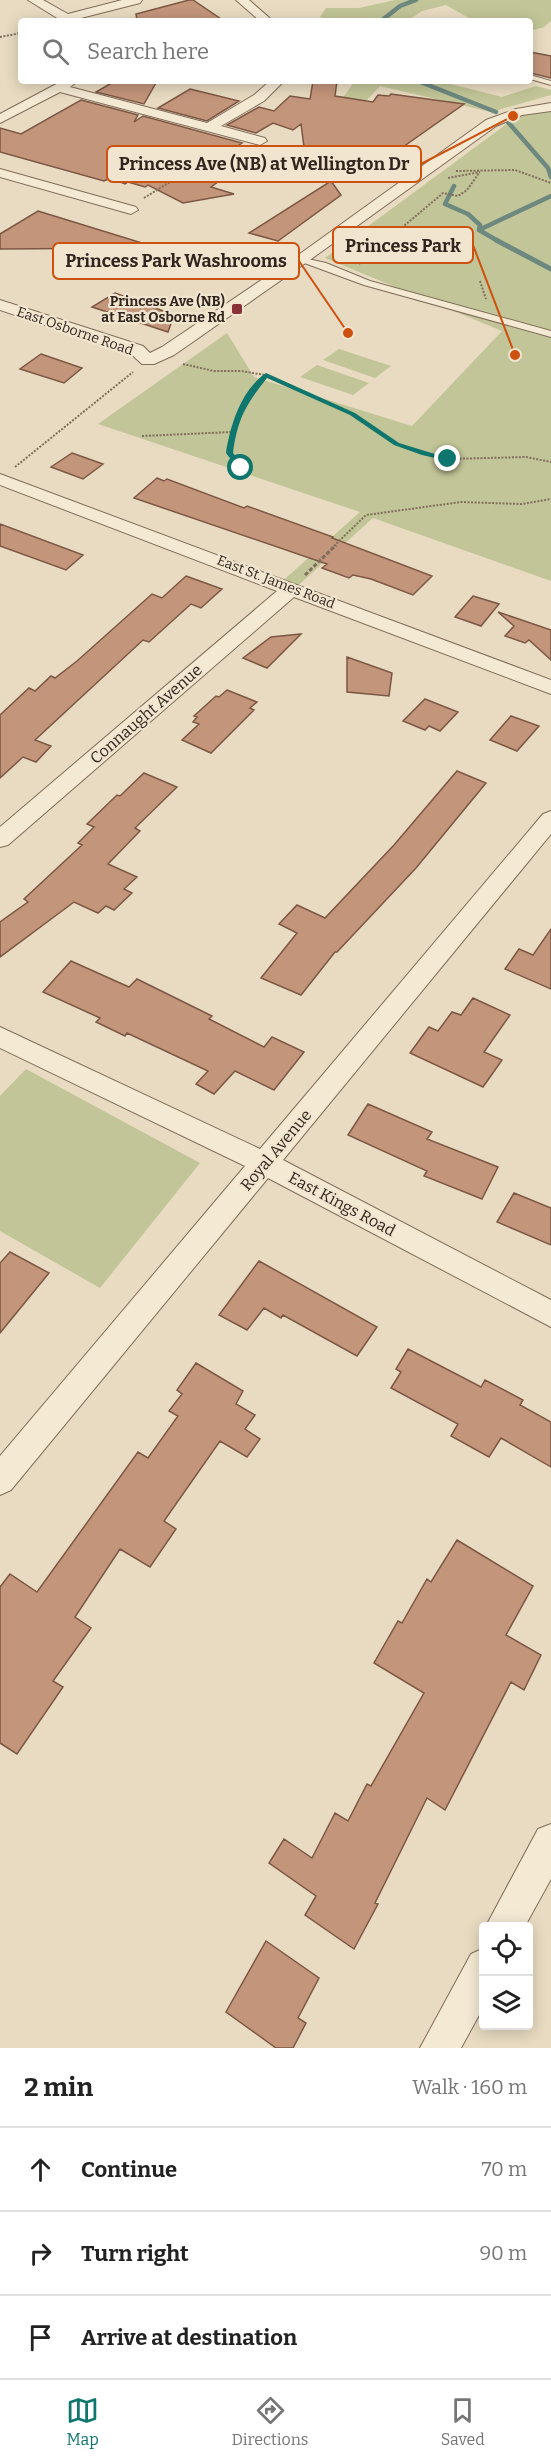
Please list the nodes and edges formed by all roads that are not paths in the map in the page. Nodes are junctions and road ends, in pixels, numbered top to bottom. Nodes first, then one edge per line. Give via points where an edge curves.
1 (34, 0) edge
2 (136, 0) edge
3 (242, 0) edge
4 (67, 18) edge
5 (73, 18) edge
6 (263, 18) edge
7 (533, 78) edge
8 (551, 83) edge
9 (66, 84) edge
10 (275, 84) edge
11 (59, 88) junction
12 (551, 107) edge
13 (0, 119) edge
14 (210, 127) junction
15 (260, 141) road end
16 (0, 173) edge
17 (129, 210) road end
18 (302, 259) junction
19 (0, 305) edge
20 (551, 334) edge
21 (0, 479) edge
22 (292, 588) junction
23 (551, 687) edge
24 (551, 819) edge
25 (0, 839) edge
26 (0, 1037) edge
27 (264, 1163) junction
28 (551, 1314) edge
29 (0, 1480) edge
30 (551, 1842) edge
31 (508, 1922) edge
32 (479, 1975) edge
33 (440, 2048) edge

1 - 4 street
2 - 5 street
3 - 6 street
7 - 8 lane
9 - 11 street
10 - 14 street
11 - 13 street
11 - 14 street
12 - 18 street via 507,114 491,123
14 - 15 street
16 - 17 street
18 - 19 street, East Osborne Road via 152,359 137,350
18 - 20 lane via 367,283
21 - 22 street, East St. James Road
22 - 23 street, East St. James Road
22 - 25 street, Connaught Avenue
24 - 27 street, Royal Avenue
26 - 27 street, East Kings Road
27 - 28 street, East Kings Road
27 - 29 street, Royal Avenue
30 - 31 street
32 - 33 street

